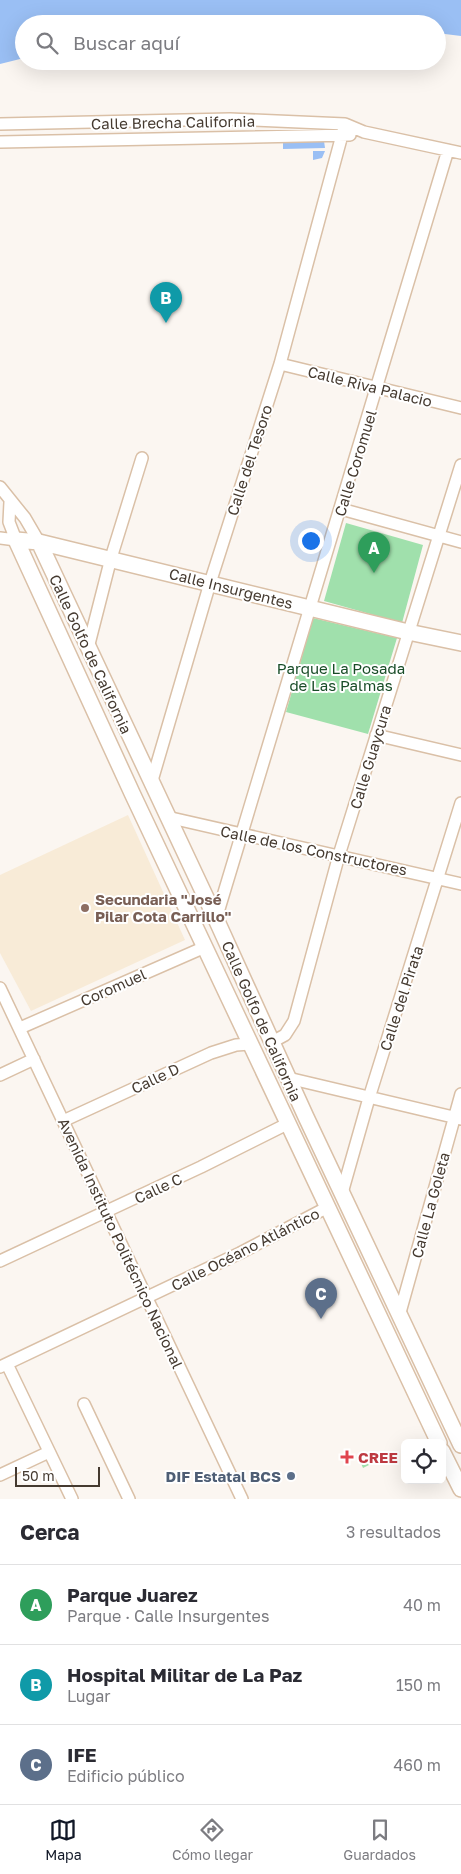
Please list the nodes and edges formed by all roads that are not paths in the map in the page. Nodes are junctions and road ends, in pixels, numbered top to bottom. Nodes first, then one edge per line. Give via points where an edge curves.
1 (0, 124) edge
2 (345, 130) junction
3 (0, 142) edge
4 (448, 150) junction
5 (461, 153) edge
6 (280, 364) junction
7 (377, 388) junction
8 (461, 408) edge
9 (142, 458) dead end
10 (461, 465) edge
11 (0, 487) edge
12 (10, 502) junction
13 (341, 509) junction
14 (439, 536) junction
15 (0, 538) edge
16 (16, 540) junction
17 (39, 542) junction
18 (461, 542) edge
19 (111, 558) junction
20 (210, 583) junction
21 (310, 608) junction
22 (408, 632) junction
23 (461, 643) edge
24 (88, 648) junction
25 (376, 735) junction
26 (461, 755) edge
27 (151, 784) junction
28 (132, 793) junction
29 (461, 803) edge
30 (167, 817) junction
31 (242, 836) junction
32 (340, 855) junction
33 (439, 878) junction
34 (461, 884) edge
35 (216, 919) junction
36 (205, 947) junction
37 (0, 988) edge
38 (20, 1028) junction
39 (272, 1042) junction
40 (250, 1044) junction
41 (34, 1059) junction
42 (0, 1076) edge
43 (288, 1078) junction
44 (461, 1094) edge
45 (369, 1098) junction
46 (457, 1118) edge
47 (63, 1121) junction
48 (287, 1124) junction
49 (342, 1194) junction
50 (328, 1207) junction
51 (106, 1212) junction
52 (2, 1257) edge
53 (148, 1298) junction
54 (399, 1316) junction
55 (385, 1329) junction
56 (4, 1366) edge
57 (84, 1404) dead end
58 (437, 1439) edge
59 (461, 1445) edge
60 (49, 1452) junction
61 (461, 1452) edge
62 (446, 1455) edge
63 (446, 1459) edge
64 (0, 1475) edge
65 (461, 1489) edge
66 (72, 1499) edge
67 (129, 1499) edge
68 (242, 1499) edge

1 - 2 street, Calle Brecha California via 230,119
2 - 3 street, Calle Brecha California
2 - 4 street
2 - 6 street, Calle del Tesoro
4 - 5 street
4 - 7 street, Calle Coromuel
6 - 7 street, Calle Riva Palacio
6 - 20 street, Calle del Tesoro
7 - 8 street, Calle Riva Palacio
7 - 13 street, Calle Coromuel
9 - 19 street
10 - 14 street, Calle Guaycura
11 - 12 street
12 - 16 street via 9,522
12 - 17 street via 25,518
13 - 14 street
13 - 21 street, Calle Coromuel
14 - 18 street
14 - 22 street, Calle Guaycura
15 - 16 street, Calle Insurgentes
16 - 17 street, Calle Insurgentes
16 - 28 street, Calle Golfo de California
17 - 19 street, Calle Insurgentes
17 - 24 street, Calle Golfo de California
19 - 20 street, Calle Insurgentes
19 - 24 street
20 - 21 street, Calle Insurgentes
20 - 27 street, Calle del Tesoro
21 - 22 street, Calle Insurgentes
21 - 31 street, Calle Coromuel
22 - 23 street, Calle Insurgentes
22 - 25 street, Calle Guaycura
24 - 27 street, Calle Golfo de California
25 - 26 street
25 - 32 street, Calle Guaycura
27 - 28 street
27 - 30 street, Calle Golfo de California
28 - 36 street, Calle Golfo de California
29 - 33 street, Calle del Pirata
30 - 31 street, Calle de los Constructores
30 - 35 street, Calle Golfo de California
31 - 32 street, Calle de los Constructores
31 - 35 street, Calle Coromuel
32 - 33 street, Calle de los Constructores
32 - 39 street, Calle Guaycura via 294,1021 285,1035
33 - 34 street, Calle de los Constructores
33 - 45 street, Calle del Pirata
35 - 36 street
35 - 39 street, Calle Golfo de California
36 - 38 street, Coromuel
36 - 40 street, Calle Golfo de California
37 - 38 street, Avenida Instituto Politécnico Nacional
38 - 41 street, Avenida Instituto Politécnico Nacional
39 - 40 street
39 - 43 street, Calle Golfo de California
40 - 47 street, Calle D via 211,1052
40 - 48 street, Calle Golfo de California
41 - 42 street
41 - 47 street, Avenida Instituto Politécnico Nacional
43 - 45 street
43 - 49 street, Calle Golfo de California
44 - 46 street, Calle La Goleta
45 - 46 street
45 - 49 street, Calle del Pirata
46 - 54 street, Calle La Goleta
47 - 51 street, Avenida Instituto Politécnico Nacional
48 - 50 street, Calle Golfo de California
48 - 51 street, Calle C
49 - 50 street
49 - 54 street, Calle Golfo de California
50 - 53 street, Calle Océano Atlántico
50 - 55 street, Calle Golfo de California
51 - 52 street, Calle C
51 - 53 street, Avenida Instituto Politécnico Nacional
53 - 56 street, Calle Océano Atlántico
53 - 68 street, Avenida Instituto Politécnico Nacional
54 - 55 street
54 - 59 street, Calle Golfo de California
55 - 58 street, Calle Golfo de California
56 - 60 street
57 - 67 street
60 - 64 street
60 - 66 street
61 - 62 street
63 - 65 street

